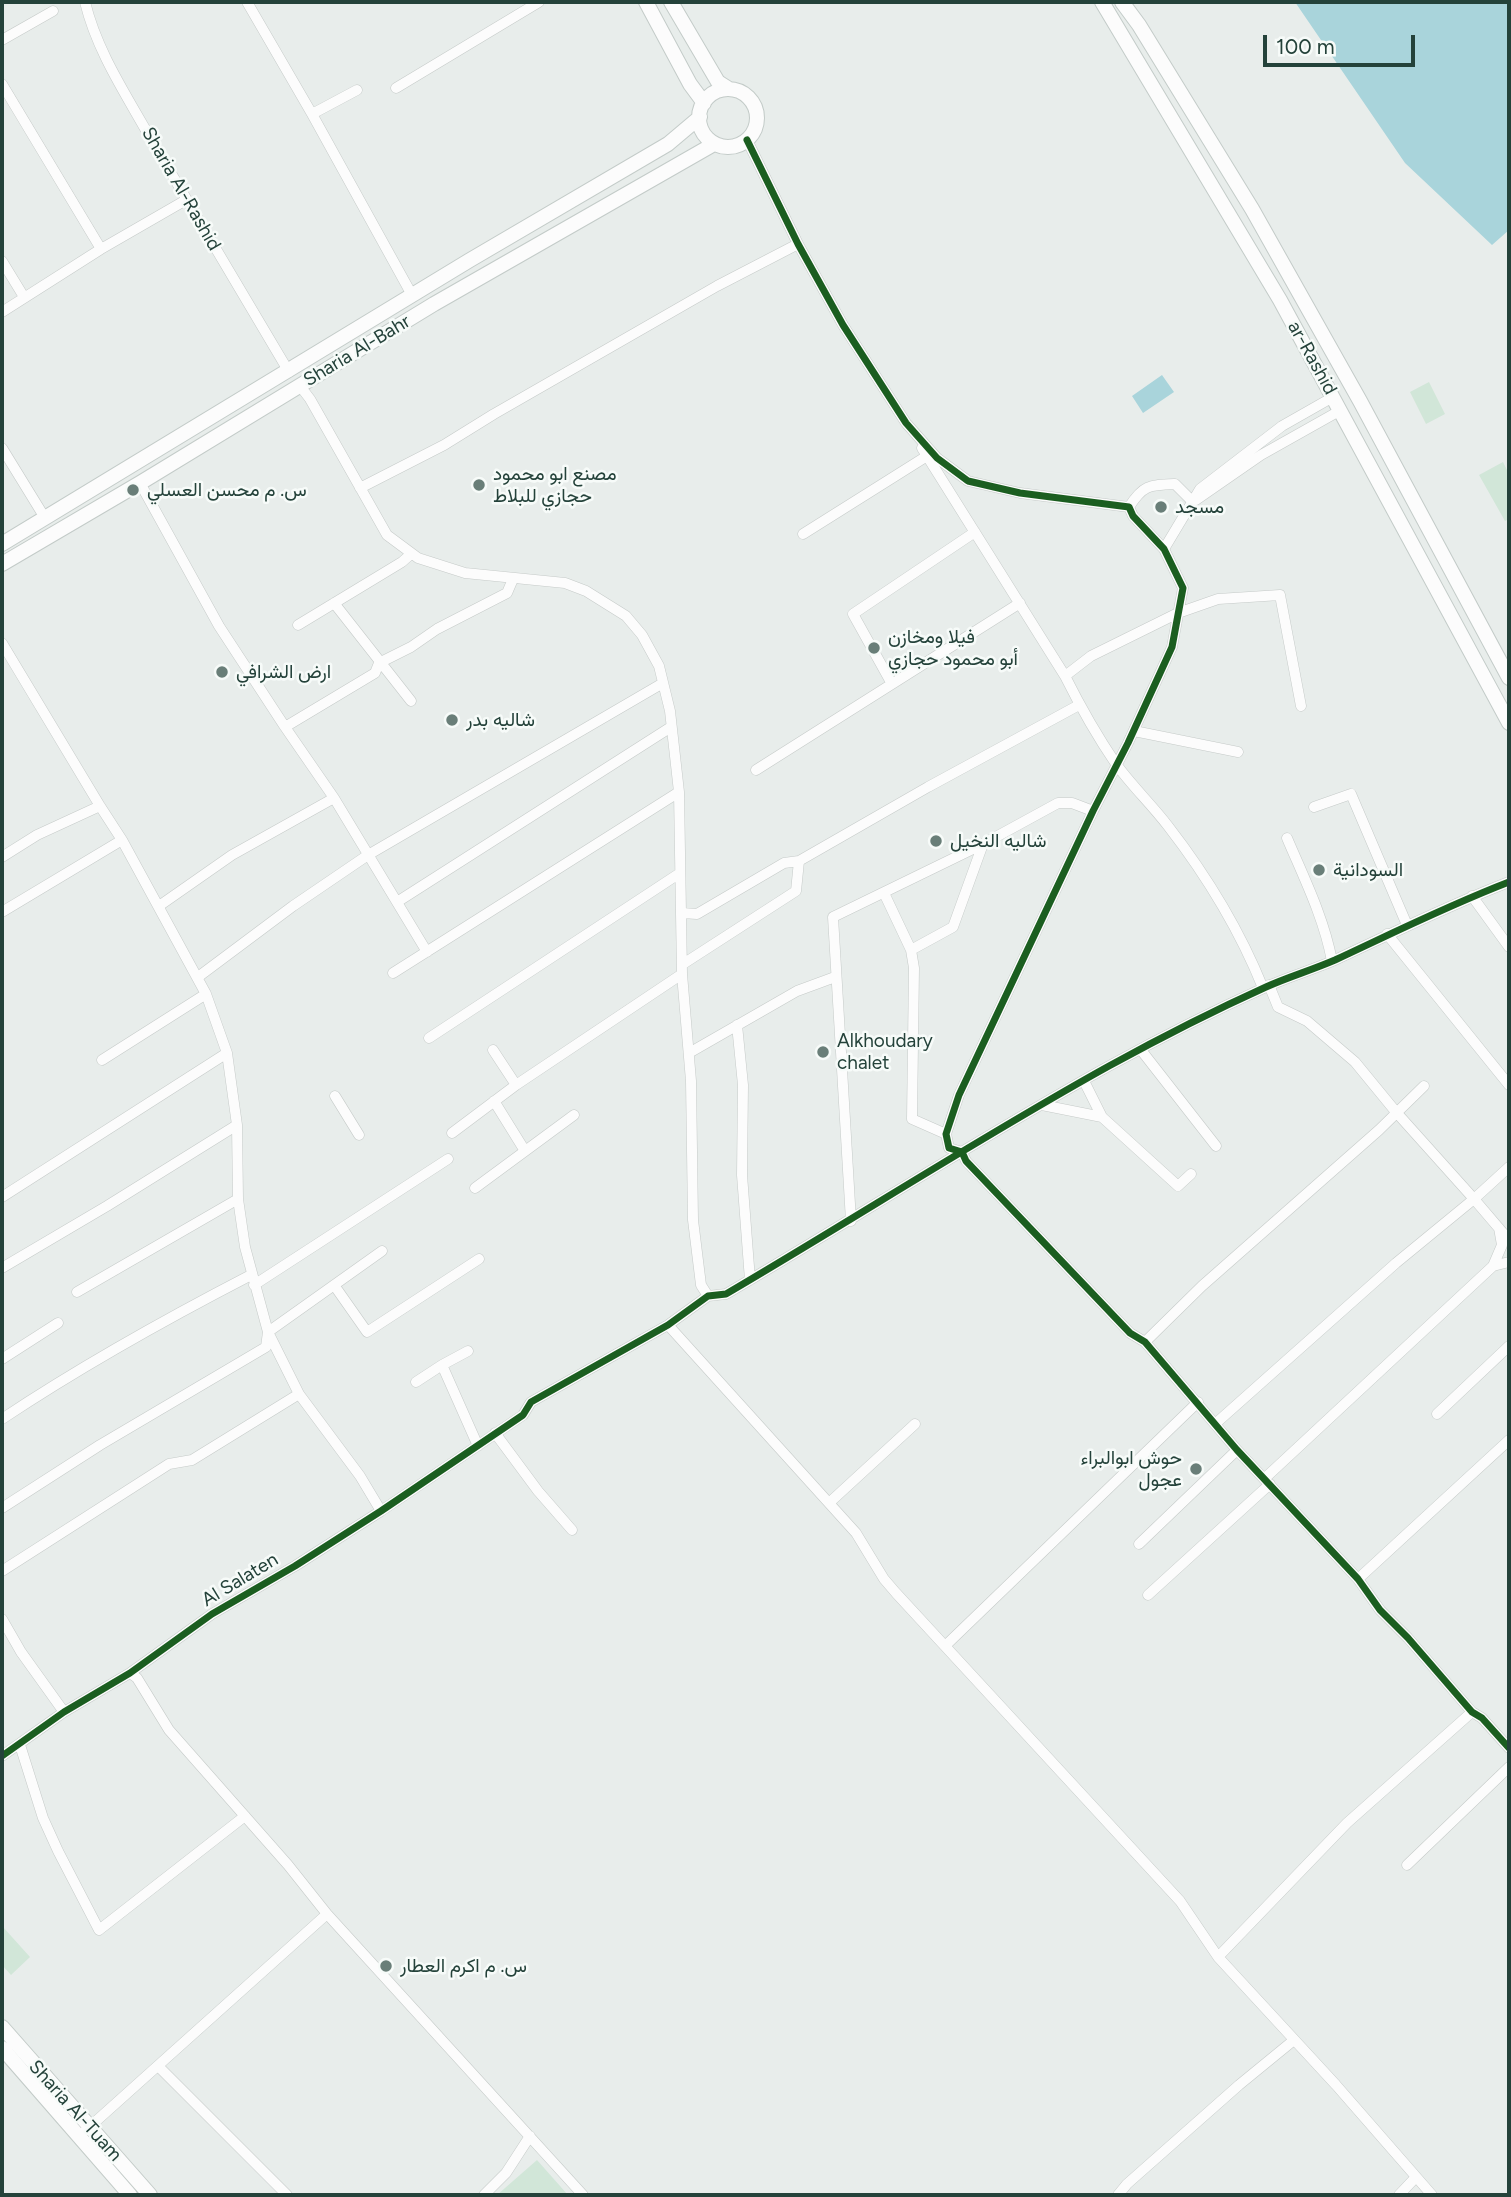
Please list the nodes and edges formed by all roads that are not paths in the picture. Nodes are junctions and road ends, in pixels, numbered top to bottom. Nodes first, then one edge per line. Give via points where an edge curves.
1 (85, 2) edge
2 (247, 2) edge
3 (539, 2) edge
4 (646, 2) edge
5 (671, 2) edge
6 (1101, 2) edge
7 (1122, 2) edge
8 (53, 11) dead end
9 (2, 40) edge
10 (2, 84) edge
11 (396, 88) dead end
12 (729, 89) junction
13 (356, 90) dead end
14 (702, 110) junction
15 (312, 114) junction
16 (747, 141) junction
17 (714, 144) junction
18 (186, 200) junction
19 (798, 244) junction
20 (101, 249) junction
21 (2, 261) edge
22 (412, 295) junction
23 (24, 297) junction
24 (2, 312) edge
25 (289, 372) junction
26 (300, 386) junction
27 (1333, 397) junction
28 (1341, 410) junction
29 (906, 424) junction
30 (194, 429) junction
31 (204, 444) junction
32 (2, 448) edge
33 (927, 456) junction
34 (140, 483) junction
35 (360, 488) junction
36 (1193, 502) junction
37 (1129, 507) junction
38 (45, 518) junction
39 (975, 532) junction
40 (803, 534) dead end
41 (2, 544) edge
42 (1164, 549) junction
43 (411, 554) junction
44 (2, 564) edge
45 (513, 579) junction
46 (334, 603) junction
47 (1020, 603) junction
48 (1178, 613) junction
49 (298, 625) dead end
50 (2, 643) edge
51 (379, 663) junction
52 (1065, 676) junction
53 (1509, 678) edge
54 (663, 683) junction
55 (892, 684) junction
56 (411, 701) dead end
57 (1080, 705) junction
58 (1301, 706) dead end
59 (1509, 723) edge
60 (285, 727) junction
61 (671, 727) junction
62 (1134, 731) junction
63 (1238, 752) dead end
64 (1118, 766) junction
65 (756, 770) dead end
66 (679, 792) junction
67 (334, 798) junction
68 (100, 806) junction
69 (1314, 807) dead end
70 (1093, 811) junction
71 (1287, 838) dead end
72 (122, 840) junction
73 (983, 844) junction
74 (368, 855) junction
75 (2, 857) edge
76 (799, 861) junction
77 (680, 873) junction
78 (1509, 882) edge
79 (884, 893) junction
80 (1472, 896) junction
81 (397, 902) junction
82 (159, 906) junction
83 (2, 912) edge
84 (682, 913) junction
85 (1406, 925) junction
86 (1387, 934) junction
87 (1509, 947) edge
88 (911, 950) junction
89 (427, 952) junction
90 (1332, 961) junction
91 (682, 969) junction
92 (393, 973) dead end
93 (198, 977) junction
94 (835, 977) junction
95 (1266, 987) junction
96 (206, 994) junction
97 (737, 1025) junction
98 (429, 1038) dead end
99 (493, 1050) dead end
100 (1141, 1050) junction
101 (227, 1053) junction
102 (689, 1053) junction
103 (102, 1059) dead end
104 (1084, 1081) junction
105 (516, 1085) junction
106 (1509, 1085) edge
107 (1424, 1086) dead end
108 (335, 1096) dead end
109 (494, 1101) junction
110 (1042, 1105) junction
111 (1395, 1112) junction
112 (574, 1115) dead end
113 (1102, 1117) junction
114 (237, 1125) junction
115 (452, 1133) dead end
116 (946, 1134) junction
117 (359, 1135) dead end
118 (1216, 1146) dead end
119 (525, 1152) junction
120 (962, 1152) junction
121 (448, 1159) dead end
122 (1509, 1167) edge
123 (1191, 1174) dead end
124 (475, 1188) dead end
125 (2, 1198) edge
126 (238, 1199) junction
127 (1474, 1199) junction
128 (850, 1221) junction
129 (1499, 1228) junction
130 (1509, 1240) edge
131 (382, 1251) dead end
132 (479, 1259) dead end
133 (1509, 1262) edge
134 (1493, 1266) junction
135 (2, 1268) edge
136 (253, 1280) junction
137 (750, 1280) junction
138 (334, 1285) junction
139 (77, 1292) dead end
140 (708, 1296) junction
141 (58, 1323) dead end
142 (668, 1325) junction
143 (268, 1332) junction
144 (1145, 1342) junction
145 (1509, 1346) edge
146 (468, 1351) dead end
147 (2, 1359) edge
148 (442, 1365) junction
149 (416, 1382) dead end
150 (299, 1394) junction
151 (1198, 1402) junction
152 (1437, 1414) dead end
153 (2, 1419) edge
154 (915, 1424) dead end
155 (1215, 1424) junction
156 (495, 1433) junction
157 (1509, 1440) edge
158 (478, 1446) junction
159 (1237, 1450) junction
160 (1267, 1481) junction
161 (829, 1503) junction
162 (2, 1508) edge
163 (381, 1511) junction
164 (572, 1530) dead end
165 (1139, 1544) dead end
166 (2, 1571) edge
167 (1358, 1579) junction
168 (1148, 1595) dead end
169 (2, 1619) edge
170 (945, 1646) junction
171 (130, 1673) junction
172 (64, 1712) junction
173 (1472, 1712) junction
174 (20, 1745) junction
175 (1509, 1748) edge
176 (2, 1756) edge
177 (1509, 1767) edge
178 (245, 1816) junction
179 (1407, 1865) dead end
180 (327, 1914) junction
181 (1218, 1957) junction
182 (2, 2027) edge
183 (1294, 2040) junction
184 (3, 2053) edge
185 (158, 2066) junction
186 (84, 2132) junction
187 (530, 2136) junction
188 (1416, 2177) junction
189 (130, 2195) edge
190 (150, 2195) edge
191 (287, 2195) edge
192 (484, 2195) edge
193 (583, 2195) edge
194 (1118, 2195) edge
195 (1399, 2195) edge
196 (1432, 2195) edge

1 - 18 street, Sharia Al-Rashid via 90,26 108,62
2 - 15 street
3 - 11 street
4 - 14 main road
5 - 12 main road via 718,82
6 - 27 main road, ar-Rashid via 1266,276
7 - 53 main road, ar-Rashid via 1252,209
8 - 9 street
10 - 20 street
12 - 14 main road via 711,96
12 - 16 main road via 748,97 756,110 756,126
13 - 15 street
14 - 17 main road via 701,127
14 - 22 main road, Sharia Al-Bahr via 668,144
15 - 22 street
16 - 17 main road via 731,147
16 - 19 street
17 - 26 main road, Sharia Al-Bahr
18 - 20 street
18 - 25 street, Sharia Al-Rashid
19 - 29 street
19 - 35 street
20 - 23 street
21 - 23 street
22 - 25 main road, Sharia Al-Bahr
23 - 24 street
25 - 30 main road, Sharia Al-Bahr
26 - 31 main road, Sharia Al-Bahr
26 - 35 street
27 - 28 main road, ar-Rashid
27 - 36 street via 1282,426 1200,489
28 - 36 street via 1261,454
28 - 59 main road, ar-Rashid
29 - 33 street
29 - 37 street via 937,458 968,481
30 - 31 main road
30 - 38 main road, Sharia Al-Bahr
31 - 34 main road, Sharia Al-Bahr
32 - 38 street
33 - 39 street
33 - 40 street
34 - 44 main road, Sharia Al-Bahr
34 - 60 street via 219,626
35 - 43 street via 387,536
36 - 37 street via 1175,484 1151,485
36 - 42 street
37 - 42 street
38 - 41 main road, Sharia Al-Bahr
39 - 47 street
39 - 55 street via 853,614
42 - 48 street via 1183,588
43 - 45 street via 465,573
43 - 46 street
45 - 51 street via 507,593
45 - 54 street via 565,583 626,616 652,652
46 - 49 street
46 - 51 street
47 - 52 street
47 - 55 street
48 - 52 street via 1091,656
48 - 58 street via 1218,599 1280,595
48 - 62 street via 1172,647
50 - 68 street
51 - 56 street
51 - 60 street via 375,673
52 - 57 street
54 - 61 street
54 - 74 street
55 - 65 street
57 - 64 street
57 - 76 street
60 - 67 street
61 - 66 street
61 - 81 street
62 - 63 street
62 - 64 street
64 - 70 street
64 - 95 street via 1169,827 1210,888
66 - 77 street
66 - 89 street
67 - 74 street
67 - 82 street via 232,855
68 - 72 street
68 - 75 street
69 - 85 street via 1351,794
70 - 73 street via 1058,803
70 - 116 street
71 - 90 street via 1319,914
72 - 82 street
72 - 83 street
73 - 79 street
73 - 88 street via 953,927
74 - 81 street
74 - 93 street
76 - 84 street via 784,863 697,914
76 - 91 street via 796,891
77 - 84 street
77 - 98 street
78 - 80 street, Al Salaten
79 - 88 street
79 - 94 street via 833,917
80 - 85 street, Al Salaten
80 - 87 street
81 - 89 street
82 - 93 street
84 - 91 street
85 - 86 street, Al Salaten
86 - 90 street, Al Salaten
86 - 106 street
88 - 116 street via 912,1119
89 - 92 street
90 - 95 street, Al Salaten
91 - 102 street
91 - 105 street
93 - 96 street
94 - 97 street via 797,991
94 - 128 street
95 - 100 street, Al Salaten
95 - 111 street via 1278,1007 1307,1021 1355,1062
96 - 101 street
96 - 103 street
97 - 102 street
97 - 137 street
99 - 105 street
100 - 104 street, Al Salaten
100 - 118 street
101 - 114 street
101 - 125 street
102 - 140 street via 693,1220 701,1285
104 - 110 street, Al Salaten
104 - 113 street
105 - 109 street
107 - 111 street
108 - 117 street
109 - 115 street
109 - 119 street
110 - 113 street
110 - 120 street, Al Salaten
111 - 127 street
111 - 144 street
112 - 119 street
113 - 123 street via 1178,1186
114 - 126 street
114 - 135 street
116 - 120 street via 949,1148
119 - 124 street
120 - 128 street, Al Salaten
120 - 144 street via 1130,1333
121 - 136 street via 296,1260
122 - 127 street
126 - 136 street
126 - 139 street
127 - 129 street
127 - 155 street
128 - 137 street, Al Salaten
129 - 130 street
129 - 134 street via 1502,1245
131 - 138 street
132 - 138 street via 367,1332
133 - 134 street
134 - 160 street
136 - 143 street
136 - 153 street via 167,1318
137 - 140 street, Al Salaten via 726,1294
138 - 143 street
140 - 142 street, Al Salaten
141 - 147 street
142 - 156 street, Al Salaten via 531,1402 523,1415
142 - 161 street
143 - 150 street
143 - 162 street via 266,1347
144 - 151 street
145 - 152 street
146 - 148 street
148 - 149 street
148 - 158 street
150 - 163 street
150 - 166 street via 192,1461 169,1464
151 - 155 street
151 - 170 street
154 - 161 street
155 - 159 street
156 - 158 street, Al Salaten
156 - 164 street
157 - 167 street
158 - 163 street, Al Salaten
159 - 160 street
159 - 165 street
160 - 167 street
160 - 168 street
161 - 170 street via 856,1534 884,1579
163 - 171 street, Al Salaten via 212,1614
167 - 173 street
169 - 172 street
170 - 181 street via 1180,1901
171 - 172 street, Al Salaten
171 - 178 street via 169,1730
172 - 174 street, Al Salaten
173 - 175 street
173 - 181 street via 1347,1823
174 - 176 street, Al Salaten
174 - 178 street via 43,1818 99,1930
177 - 179 street
178 - 180 street
180 - 185 street
180 - 187 street
181 - 183 street
182 - 186 main road, Sharia Al-Tuam
183 - 188 street
183 - 194 street
184 - 186 main road, Sharia Al-Tuam
185 - 186 street
185 - 191 street
186 - 189 main road, Sharia Al-Tuam
186 - 190 main road, Sharia Al-Tuam
187 - 192 street via 506,2174
187 - 193 street
188 - 195 street
188 - 196 street

